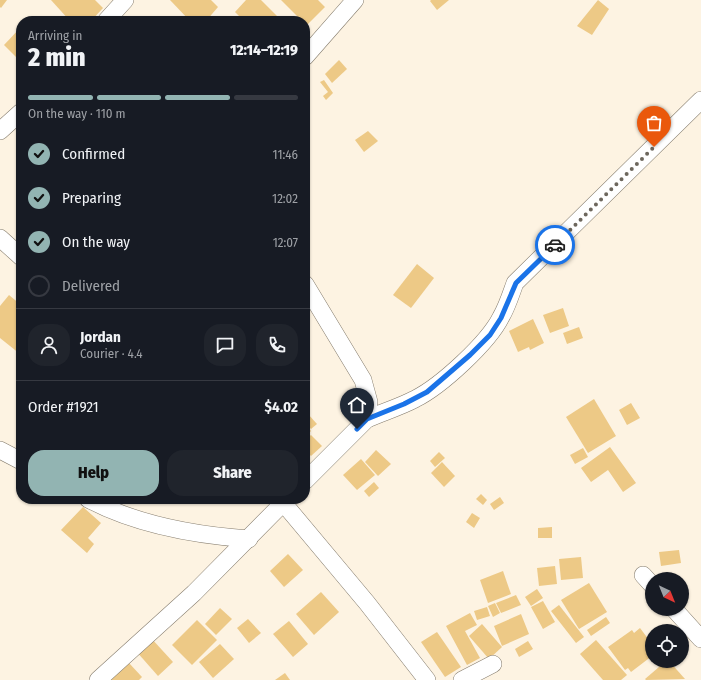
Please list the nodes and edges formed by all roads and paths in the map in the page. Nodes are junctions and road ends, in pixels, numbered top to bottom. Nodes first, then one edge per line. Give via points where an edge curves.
1 (125, 0) edge
2 (355, 0) edge
3 (111, 16) edge
4 (310, 51) edge
5 (701, 100) edge
6 (16, 117) edge
7 (0, 131) edge
8 (0, 238) edge
9 (16, 252) edge
10 (310, 292) edge
11 (367, 419) junction
12 (0, 450) edge
13 (16, 458) edge
14 (310, 476) edge
15 (99, 504) edge
16 (279, 504) edge
17 (286, 504) edge
18 (248, 539) junction
19 (680, 616) edge
20 (701, 639) edge
21 (493, 664) dead end
22 (98, 680) edge
23 (427, 680) edge
24 (462, 680) edge

1 - 3 street
2 - 4 street
5 - 11 street via 519,279 501,318 490,335 470,355 427,392
6 - 7 street
8 - 9 street
10 - 11 street via 363,380 369,402
11 - 14 street
12 - 13 street
15 - 18 street via 131,518 188,533
16 - 18 street
17 - 23 street
18 - 22 street via 194,593
19 - 20 street
21 - 24 street

